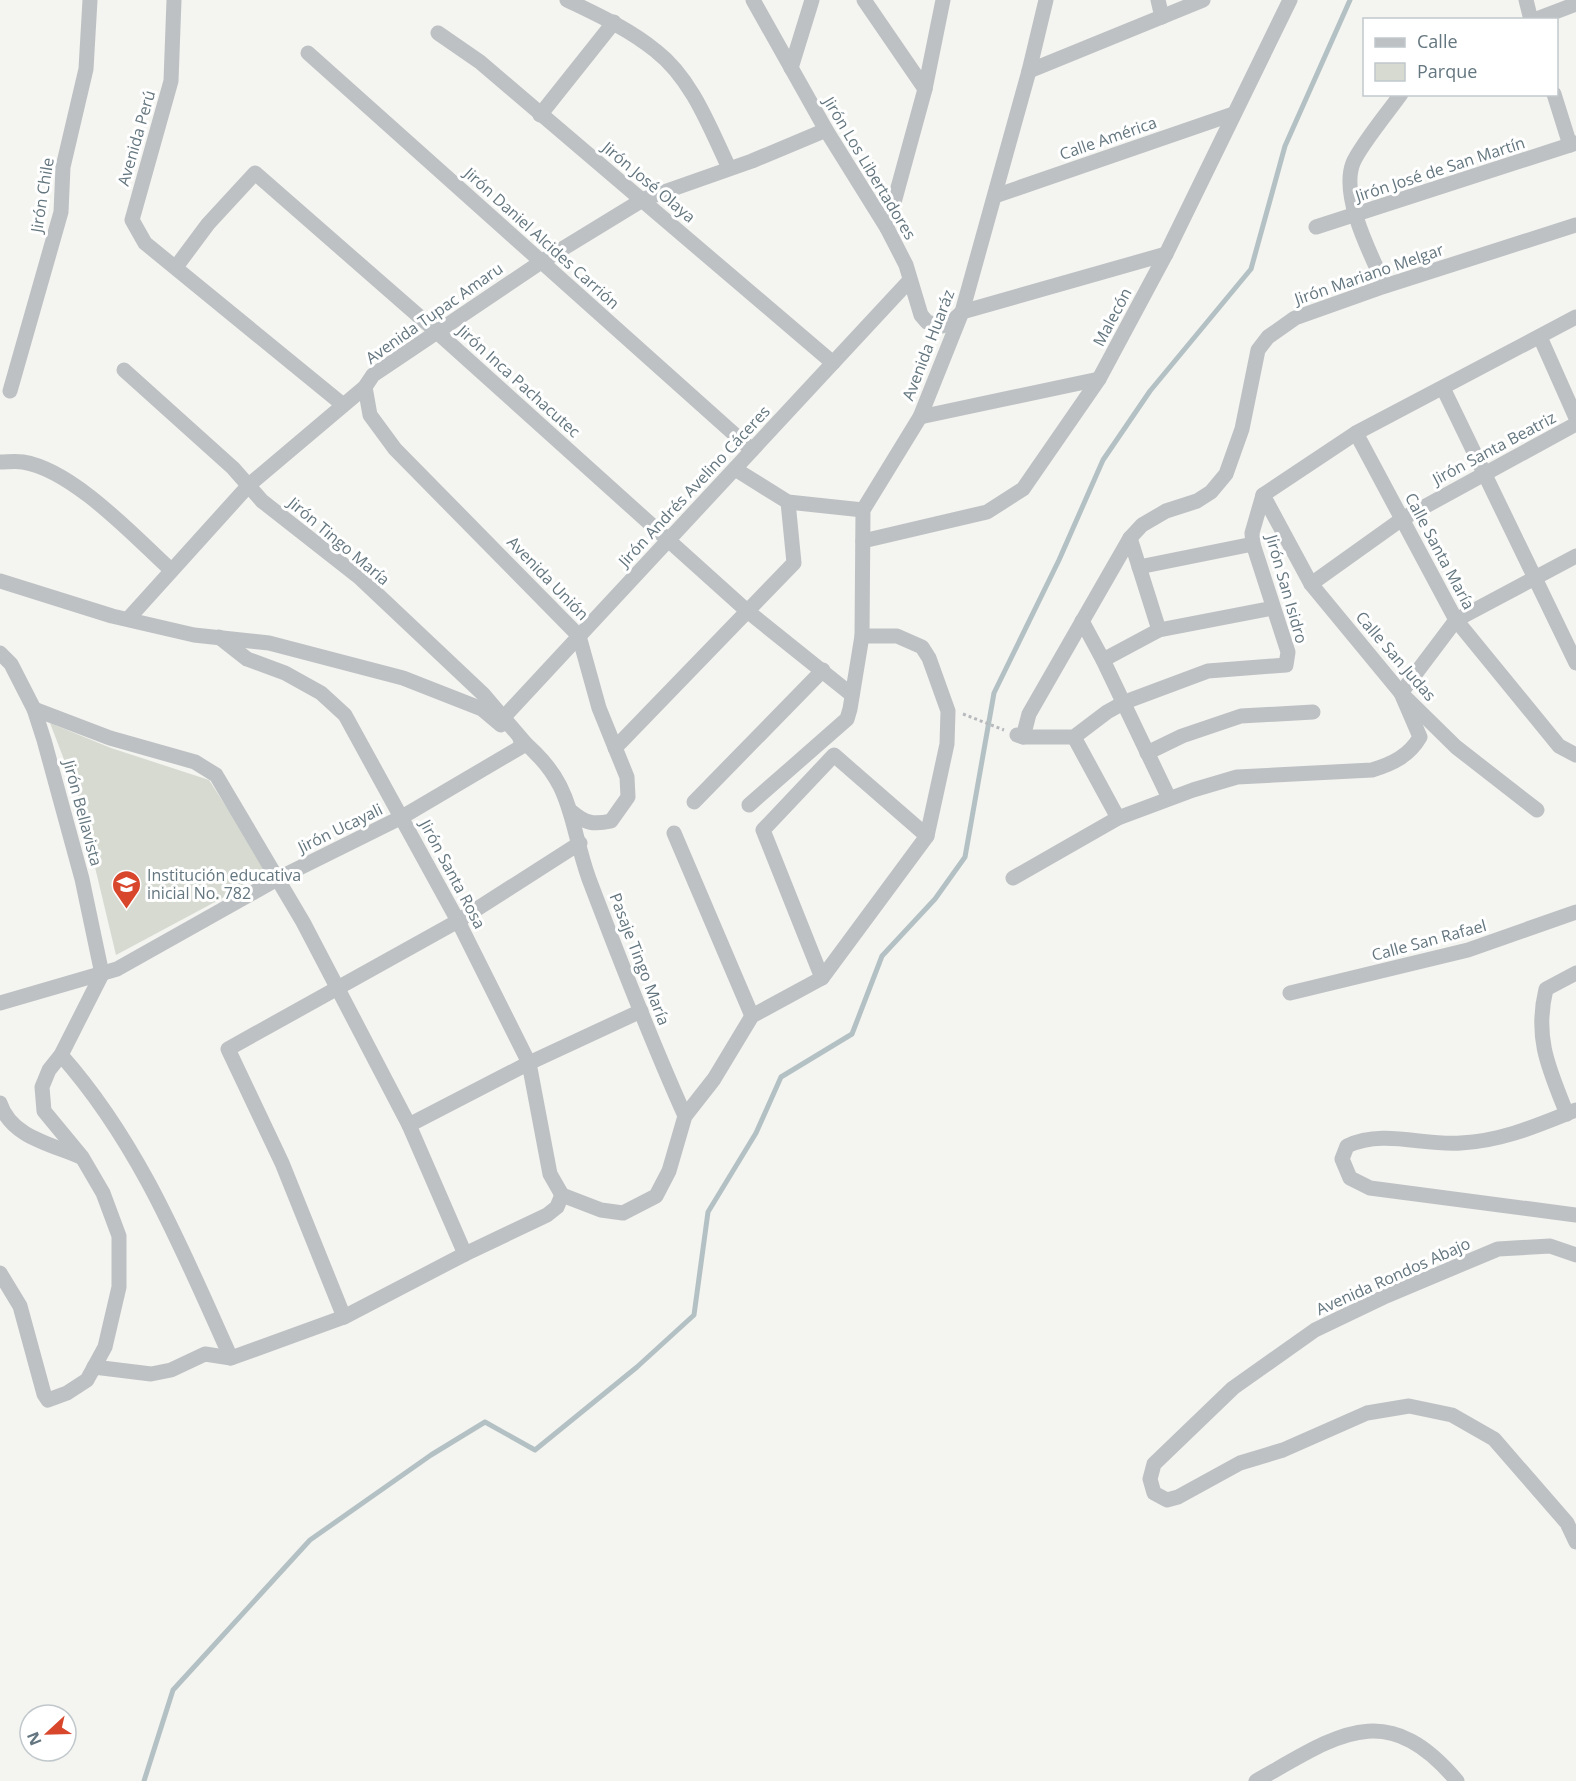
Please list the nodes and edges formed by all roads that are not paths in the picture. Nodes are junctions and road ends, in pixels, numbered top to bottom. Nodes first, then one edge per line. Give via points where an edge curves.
1 (90, 0) edge
2 (174, 0) edge
3 (567, 0) edge
4 (753, 0) edge
5 (812, 0) edge
6 (864, 0) edge
7 (943, 0) edge
8 (1046, 0) edge
9 (1158, 0) edge
10 (1203, 0) edge
11 (1290, 0) edge
12 (1526, 0) edge
13 (1576, 4) edge
14 (1162, 17) junction
15 (1532, 18) edge
16 (1538, 18) edge
17 (614, 22) junction
18 (438, 33) dead end
19 (308, 53) dead end
20 (791, 68) junction
21 (1029, 71) junction
22 (925, 89) junction
23 (1400, 96) edge
24 (1555, 96) edge
25 (1233, 114) junction
26 (540, 115) junction
27 (826, 130) junction
28 (1573, 144) edge
29 (729, 168) junction
30 (995, 196) junction
31 (644, 199) junction
32 (1355, 217) junction
33 (1576, 225) edge
34 (1316, 227) dead end
35 (886, 228) junction
36 (1166, 254) junction
37 (541, 262) junction
38 (176, 267) junction
39 (910, 280) junction
40 (1385, 286) junction
41 (962, 312) junction
42 (1576, 317) edge
43 (437, 332) junction
44 (1540, 337) junction
45 (833, 363) junction
46 (124, 370) dead end
47 (1099, 379) junction
48 (365, 387) junction
49 (1443, 388) junction
50 (10, 391) dead end
51 (342, 404) junction
52 (920, 417) junction
53 (1576, 418) edge
54 (1576, 424) edge
55 (1356, 434) junction
56 (752, 450) junction
57 (0, 462) edge
58 (735, 469) junction
59 (1482, 473) junction
60 (249, 485) junction
61 (1263, 495) junction
62 (788, 502) junction
63 (863, 510) junction
64 (1402, 519) junction
65 (1130, 538) junction
66 (669, 540) junction
67 (863, 541) junction
68 (1253, 544) junction
69 (1576, 556) edge
70 (1139, 567) junction
71 (171, 570) junction
72 (1534, 577) junction
73 (0, 581) edge
74 (1311, 584) junction
75 (1273, 608) junction
76 (746, 610) junction
77 (128, 619) junction
78 (1456, 620) junction
79 (1082, 621) junction
80 (1159, 630) junction
81 (579, 636) junction
82 (862, 636) junction
83 (219, 637) junction
84 (0, 653) edge
85 (1103, 660) junction
86 (1576, 663) edge
87 (823, 670) junction
88 (1401, 693) junction
89 (852, 695) junction
90 (1125, 702) junction
91 (34, 709) junction
92 (1313, 712) dead end
93 (504, 717) junction
94 (1074, 737) junction
95 (526, 744) junction
96 (615, 748) junction
97 (1147, 753) junction
98 (1576, 755) edge
99 (1169, 798) junction
100 (694, 802) dead end
101 (748, 805) dead end
102 (1537, 810) dead end
103 (572, 812) junction
104 (402, 817) junction
105 (1118, 818) junction
106 (674, 833) dead end
107 (927, 836) junction
108 (580, 843) junction
109 (279, 878) junction
110 (1013, 878) dead end
111 (1576, 912) edge
112 (458, 921) junction
113 (1576, 973) edge
114 (102, 974) junction
115 (822, 978) junction
116 (337, 989) junction
117 (1290, 993) dead end
118 (0, 1003) edge
119 (641, 1011) junction
120 (752, 1016) junction
121 (61, 1055) junction
122 (529, 1063) junction
123 (0, 1103) edge
124 (1572, 1112) edge
125 (685, 1116) junction
126 (410, 1125) junction
127 (82, 1157) junction
128 (562, 1195) junction
129 (1576, 1215) edge
130 (465, 1254) junction
131 (1576, 1255) edge
132 (0, 1273) edge
133 (344, 1317) junction
134 (231, 1358) junction
135 (94, 1367) junction
136 (1576, 1542) edge
137 (1256, 1781) edge
138 (1457, 1781) edge

1 - 50 street, Jirón Chile via 86,69 63,166 61,212
2 - 38 street, Avenida Perú via 171,81 132,220 145,243
3 - 17 street
4 - 20 street, Jirón Los Libertadores
5 - 20 street
6 - 22 street
7 - 22 street
8 - 21 street, Avenida Huaráz
9 - 14 street
10 - 14 street
11 - 25 street, Malecón
12 - 15 street
13 - 16 street
14 - 21 street
17 - 26 street
17 - 29 street via 657,51 683,80
18 - 26 street, Jirón José Olaya via 480,62
19 - 37 street, Jirón Daniel Alcides Carrión
20 - 27 street, Jirón Los Libertadores
21 - 30 street, Avenida Huaráz
22 - 35 street
23 - 32 street via 1353,163 1351,193
24 - 28 street
25 - 30 street, Calle América
25 - 36 street, Malecón
26 - 31 street, Jirón José Olaya
27 - 29 street, Avenida Tupac Amaru
27 - 35 street, Jirón Los Libertadores
28 - 32 street, Jirón José de San Martín
29 - 31 street, Avenida Tupac Amaru
30 - 41 street, Avenida Huaráz
31 - 37 street, Avenida Tupac Amaru
31 - 45 street, Jirón José Olaya
32 - 34 street, Jirón José de San Martín
32 - 40 street
33 - 40 street, Jirón Mariano Melgar
35 - 39 street, Jirón Los Libertadores
36 - 41 street
36 - 47 street, Malecón
37 - 43 street, Avenida Tupac Amaru
37 - 56 street, Jirón Daniel Alcides Carrión
38 - 43 street, Jirón Inca Pachacutec via 208,224 255,173
38 - 51 street
39 - 41 street, Jirón Los Libertadores via 927,322 934,326 949,324
39 - 45 street, Jirón Andrés Avelino Cáceres
40 - 65 street, Jirón Mariano Melgar via 1295,318 1268,337 1258,350 1242,429 1226,474 1211,492 1166,511 1142,525
41 - 52 street, Avenida Huaráz
42 - 44 street
43 - 48 street, Avenida Tupac Amaru via 373,375
43 - 66 street, Jirón Inca Pachacutec
44 - 49 street
44 - 53 street
45 - 56 street, Jirón Andrés Avelino Cáceres
46 - 60 street, Jirón Tingo María
47 - 52 street
47 - 67 street, Malecón via 1023,489 1012,498 987,512
48 - 51 street, Avenida Tupac Amaru
48 - 81 street, Avenida Unión via 370,415 395,449
49 - 55 street
49 - 59 street
51 - 60 street, Avenida Tupac Amaru
52 - 63 street, Avenida Huaráz
54 - 59 street, Jirón Santa Beatriz
55 - 61 street
55 - 64 street, Calle Santa María
56 - 58 street, Jirón Andrés Avelino Cáceres
57 - 71 street via 24,462 67,480
58 - 62 street
58 - 66 street, Jirón Andrés Avelino Cáceres
59 - 64 street, Jirón Santa Beatriz
59 - 72 street
60 - 71 street, Avenida Tupac Amaru
60 - 93 street, Jirón Tingo María via 262,501 358,577
61 - 68 street, Jirón San Isidro via 1252,533
61 - 74 street, Calle San Judas
62 - 63 street
62 - 76 street via 794,563
63 - 67 street
64 - 74 street, Jirón Santa Beatriz
64 - 78 street, Calle Santa María
65 - 70 street
65 - 79 street, Jirón Mariano Melgar
66 - 76 street, Jirón Inca Pachacutec
66 - 81 street, Jirón Andrés Avelino Cáceres
67 - 82 street
68 - 70 street
68 - 75 street, Jirón San Isidro
69 - 72 street
70 - 80 street
71 - 77 street, Avenida Tupac Amaru
72 - 78 street
72 - 86 street
73 - 77 street
74 - 88 street, Calle San Judas
75 - 80 street
75 - 90 street, Jirón San Isidro via 1288,652 1286,665 1208,671
76 - 87 street, Jirón Inca Pachacutec
76 - 96 street
77 - 83 street
78 - 88 street
78 - 98 street, Calle Santa María via 1559,747
79 - 85 street
79 - 94 street, Jirón Mariano Melgar via 1020,736
80 - 85 street
81 - 93 street, Jirón Andrés Avelino Cáceres
81 - 96 street, Avenida Unión
82 - 89 street
82 - 107 street via 897,636 922,647 948,711 947,744
83 - 95 street via 269,643 403,678 482,710
83 - 104 street, Jirón Santa Rosa via 247,659 285,673 321,693 345,715
84 - 91 street, Jirón Bellavista via 11,664
85 - 90 street
87 - 89 street, Jirón Inca Pachacutec
87 - 100 street
88 - 99 street via 1420,737 1392,764 1372,770 1237,777
88 - 102 street, Calle San Judas via 1456,747
89 - 101 street via 847,719
90 - 94 street, Jirón San Isidro
90 - 97 street
91 - 109 street via 110,738 195,762 216,775
91 - 114 street, Jirón Bellavista via 65,813
92 - 97 street via 1241,716
93 - 95 street, Jirón Tingo María
94 - 105 street
95 - 103 street via 550,767
95 - 104 street, Jirón Ucayali
96 - 103 street, Avenida Unión via 627,777 628,797 621,810 611,821 597,824 584,822
97 - 99 street
99 - 105 street
103 - 108 street, Pasaje Tingo María
104 - 109 street, Jirón Ucayali
104 - 112 street, Jirón Santa Rosa
105 - 110 street
106 - 120 street
107 - 115 street
107 - 115 street via 834,755 763,830
108 - 112 street
108 - 119 street, Pasaje Tingo María via 588,876
109 - 114 street, Jirón Ucayali via 138,958
109 - 116 street
111 - 117 street, Calle San Rafael via 1468,950
112 - 116 street
112 - 122 street, Jirón Santa Rosa
113 - 124 street via 1546,989 1540,1014 1544,1057
114 - 118 street, Jirón Ucayali
114 - 121 street
115 - 120 street
116 - 126 street
116 - 133 street via 228,1049 282,1163
119 - 122 street
119 - 125 street, Pasaje Tingo María
120 - 125 street via 714,1079
121 - 127 street via 42,1087 44,1111
121 - 134 street via 114,1124 154,1188
122 - 126 street
122 - 128 street, Jirón Santa Rosa via 550,1174
123 - 127 street via 4,1116 22,1133
124 - 129 street via 1505,1138 1459,1144 1361,1140 1347,1146 1342,1160 1350,1178 1370,1188
125 - 128 street via 669,1171 656,1196 622,1213 601,1210
126 - 130 street
127 - 135 street via 103,1193 119,1236 119,1287 105,1347
128 - 130 street via 557,1207 547,1215
130 - 133 street
131 - 136 street, Avenida Rondos Abajo via 1550,1246 1498,1249 1315,1330 1233,1388 1154,1464 1150,1479 1154,1493 1167,1500 1178,1497 1240,1463 1283,1450 1367,1413 1409,1406 1452,1415 1494,1439 1567,1523
132 - 135 street via 20,1306 48,1400 87,1380
133 - 134 street
134 - 135 street via 205,1354 171,1370 151,1374
137 - 138 street via 1325,1742 1368,1729 1394,1733 1415,1742

